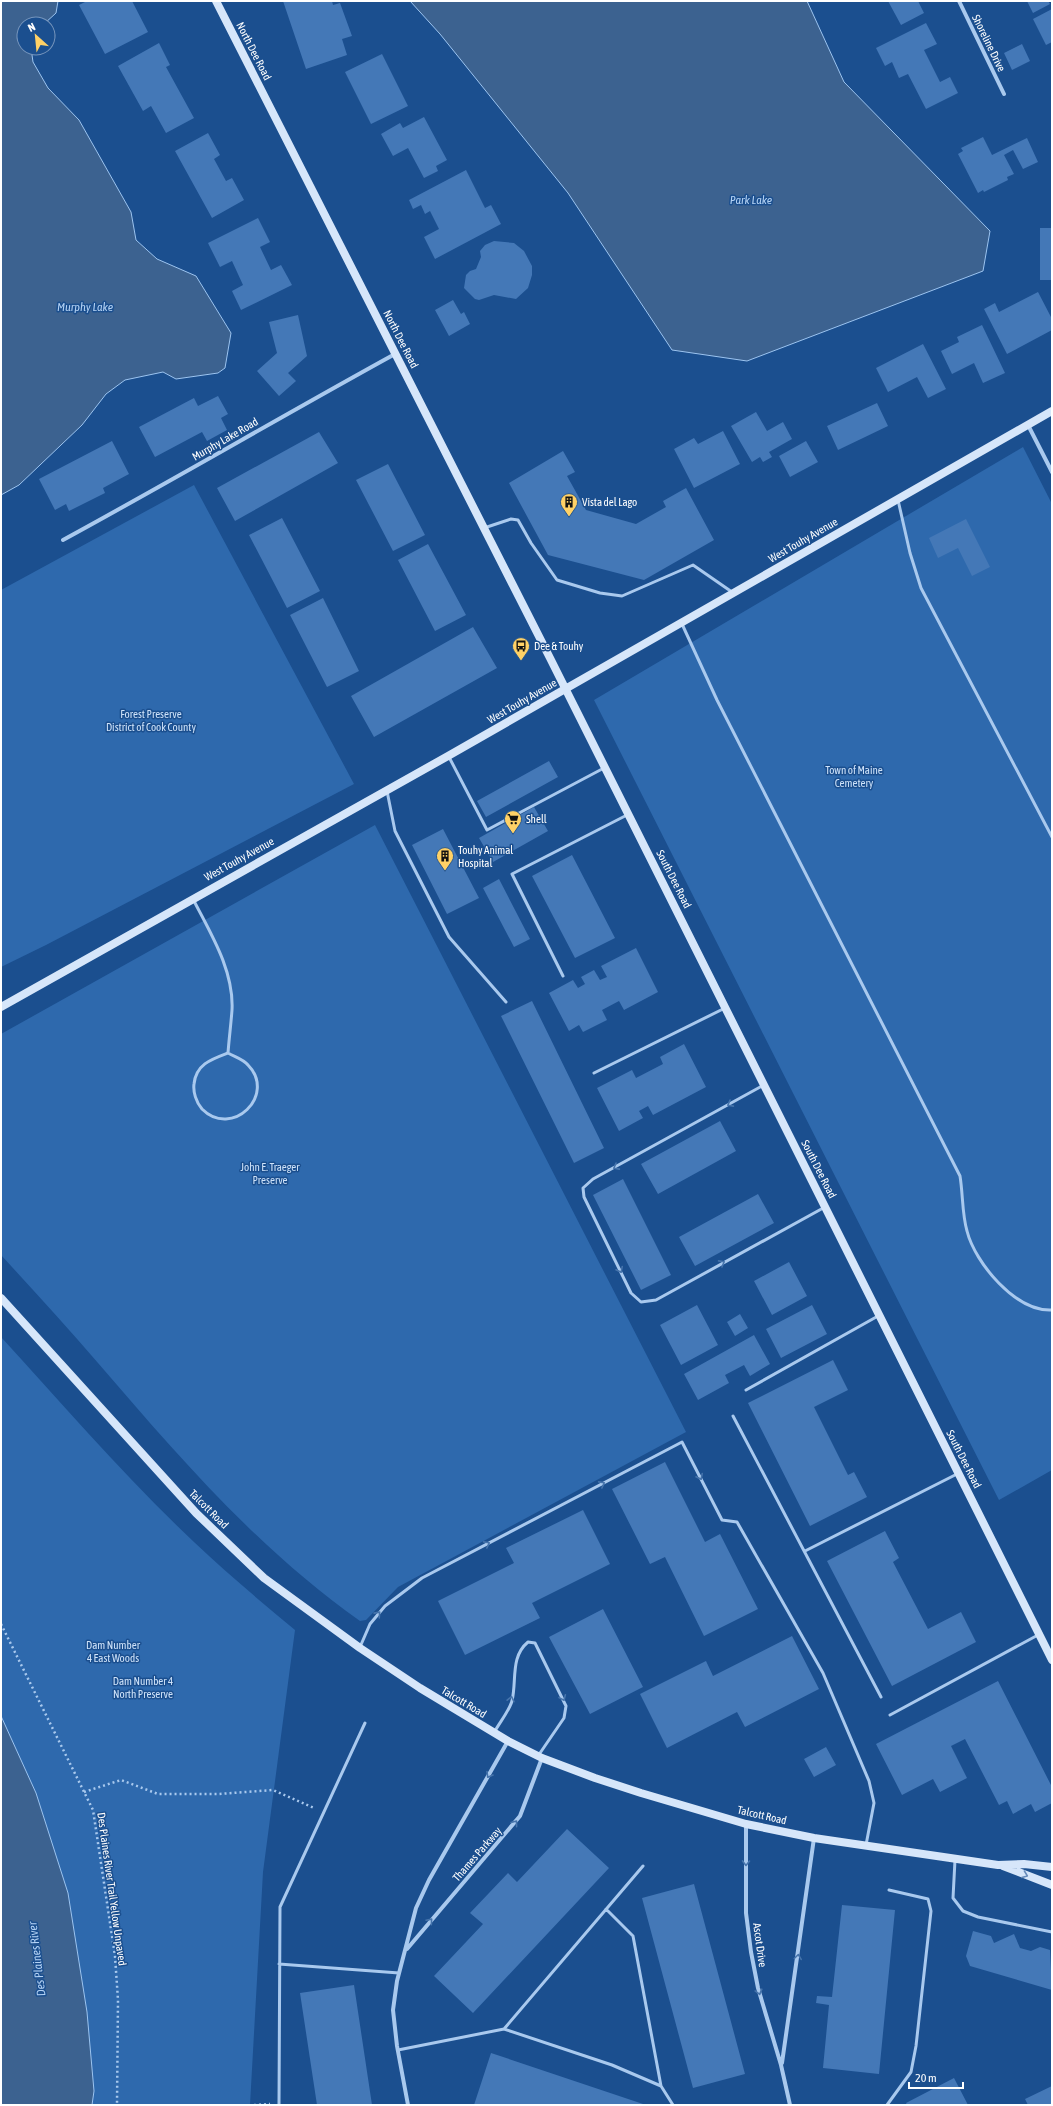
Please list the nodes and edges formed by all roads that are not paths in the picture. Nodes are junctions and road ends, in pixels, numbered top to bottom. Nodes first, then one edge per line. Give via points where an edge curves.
1 (216, 1) edge
2 (959, 1) edge
3 (1004, 94) dead end
4 (396, 354) junction
5 (1052, 411) edge
6 (1028, 425) junction
7 (1052, 472) edge
8 (898, 499) junction
9 (484, 528) junction
10 (63, 540) dead end
11 (732, 592) junction
12 (681, 621) junction
13 (565, 688) junction
14 (448, 756) junction
15 (605, 767) junction
16 (387, 789) junction
17 (629, 814) junction
18 (1052, 837) edge
19 (193, 898) junction
20 (563, 976) dead end
21 (506, 1002) dead end
22 (1, 1007) edge
23 (725, 1008) junction
24 (228, 1053) junction
25 (594, 1073) dead end
26 (764, 1085) junction
27 (825, 1207) junction
28 (1, 1298) edge
29 (1052, 1310) edge
30 (879, 1315) junction
31 (746, 1390) dead end
32 (733, 1416) dead end
33 (958, 1473) junction
34 (806, 1551) junction
35 (1039, 1634) junction
36 (360, 1648) junction
37 (1052, 1660) edge
38 (881, 1697) dead end
39 (890, 1715) dead end
40 (365, 1723) dead end
41 (494, 1733) junction
42 (508, 1741) junction
43 (540, 1757) junction
44 (746, 1824) junction
45 (814, 1838) junction
46 (866, 1846) junction
47 (955, 1858) junction
48 (998, 1864) junction
49 (643, 1866) dead end
50 (1052, 1867) edge
51 (1052, 1885) edge
52 (889, 1890) dead end
53 (606, 1909) junction
54 (1052, 1932) edge
55 (405, 1951) junction
56 (279, 1964) junction
57 (399, 1973) junction
58 (504, 2029) junction
59 (398, 2050) junction
60 (781, 2065) junction
61 (661, 2086) junction
62 (279, 2104) edge
63 (408, 2105) edge
64 (673, 2105) edge
65 (790, 2105) edge
66 (887, 2105) edge

1 - 4 main road, North Dee Road
2 - 3 street, Shoreline Drive
4 - 9 main road, North Dee Road
4 - 10 street, Murphy Lake Road
5 - 6 main road, West Touhy Avenue
6 - 7 street
6 - 8 main road, West Touhy Avenue
8 - 11 main road, West Touhy Avenue
8 - 18 lane via 910,554 922,588
9 - 11 lane via 511,519 518,520 557,580 600,593 622,596 693,565
9 - 13 main road, North Dee Road
11 - 12 main road, West Touhy Avenue
12 - 13 main road, West Touhy Avenue
12 - 29 lane via 717,700 960,1176 966,1231 973,1247 1000,1285 1035,1307
13 - 14 main road, West Touhy Avenue
13 - 15 main road, South Dee Road
14 - 15 lane via 487,830
14 - 16 main road, West Touhy Avenue
15 - 17 main road, South Dee Road
16 - 19 main road, West Touhy Avenue
16 - 21 lane via 395,831 449,937
17 - 20 lane via 512,874
17 - 23 main road, South Dee Road
19 - 22 main road, West Touhy Avenue
19 - 24 lane via 221,955 230,984 232,1009
23 - 25 lane
23 - 26 main road, South Dee Road
24 - 24 lane via 208,1061 200,1068 194,1084 194,1092 200,1106 210,1115 222,1119 236,1117 249,1109 254,1101 257,1086 254,1073 249,1066
26 - 27 main road, South Dee Road
26 -> 27 lane via 593,1179 583,1188 584,1198 628,1286 642,1302 656,1300
27 - 30 main road, South Dee Road
28 - 36 main road, Talcott Road via 196,1513 264,1578
30 - 31 lane
30 - 33 main road, South Dee Road
32 - 34 lane
33 - 34 lane
33 - 35 main road, South Dee Road
34 - 38 lane
35 - 37 main road, South Dee Road
35 - 39 lane
36 - 41 main road, Talcott Road
36 -> 46 lane via 370,1624 385,1606 422,1578 682,1442 722,1520 738,1522 823,1673 869,1782 874,1803
40 - 56 lane via 280,1907
41 - 42 main road, Talcott Road
41 -> 43 lane via 512,1702 515,1664 521,1648 528,1642 535,1643 566,1706 564,1718
42 - 43 main road, Talcott Road
42 -> 55 street, Thames Parkway via 429,1880 416,1908
43 - 44 main road, Talcott Road via 640,1794
55 -> 43 street, Thames Parkway via 520,1816
44 - 45 main road, Talcott Road
44 -> 60 street, Ascot Drive via 746,1913 751,1952 758,1988
45 - 46 main road, Talcott Road
60 -> 45 street, Ascot Drive
46 - 47 main road, Talcott Road
47 - 48 main road, Talcott Road
47 - 54 lane via 953,1898 963,1911 978,1917
48 - 50 main road, Talcott Road
48 -> 51 main road
49 - 53 lane
52 - 66 lane via 928,1899 931,1910 911,2072
53 - 58 lane
53 - 61 lane via 633,1936
55 - 57 street, Thames Parkway
56 - 57 lane
56 - 62 lane
57 - 59 street, Thames Parkway via 393,2010
58 - 59 lane
58 - 61 lane via 612,2065
59 - 63 street, Thames Parkway
60 - 65 street, Ascot Drive
61 - 64 lane

